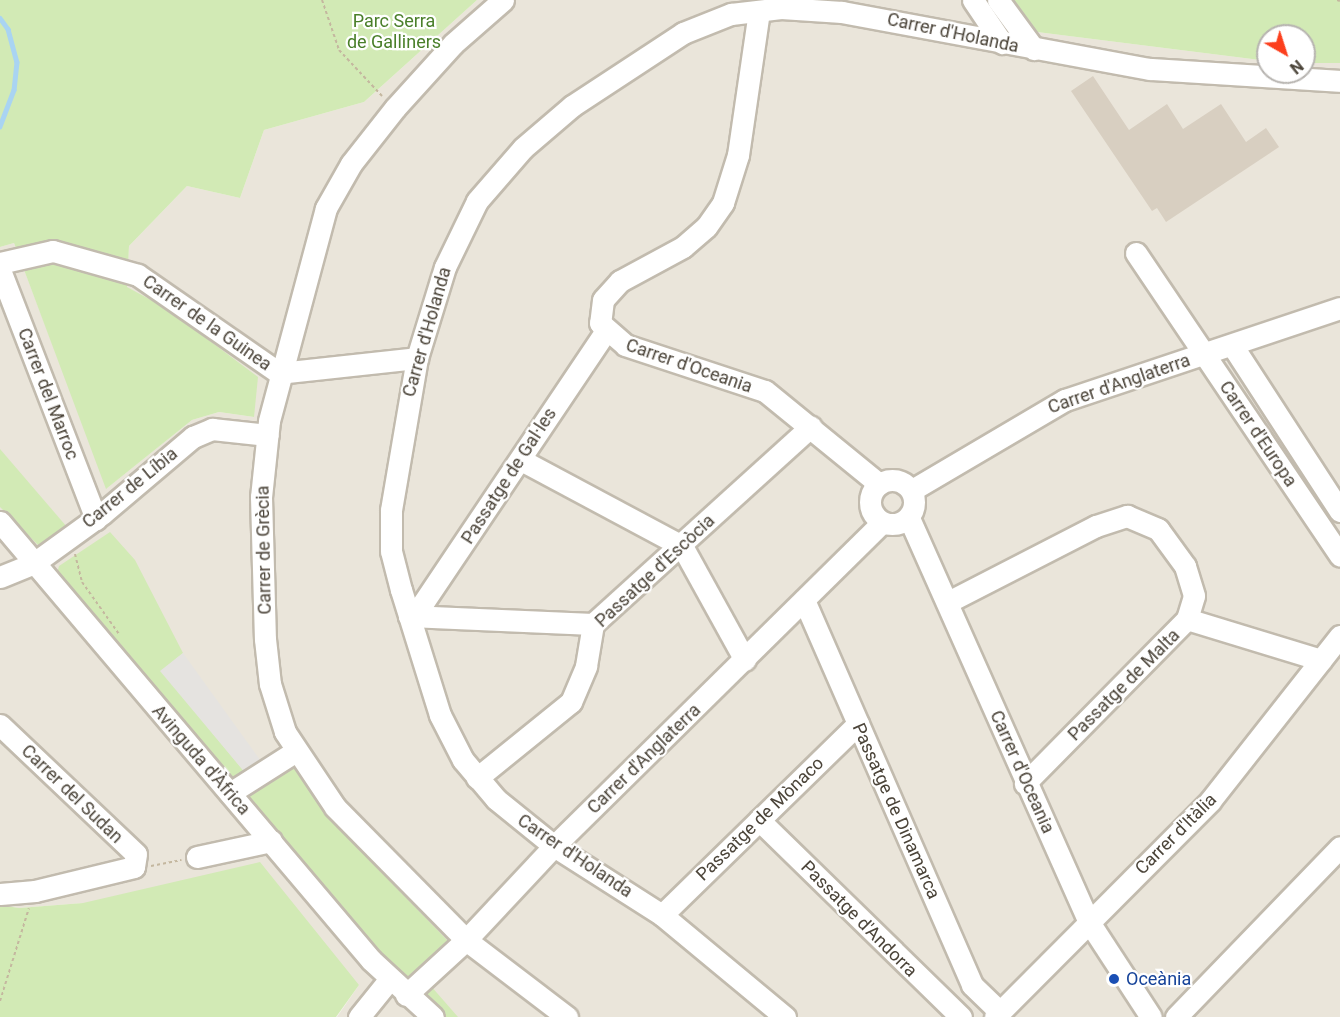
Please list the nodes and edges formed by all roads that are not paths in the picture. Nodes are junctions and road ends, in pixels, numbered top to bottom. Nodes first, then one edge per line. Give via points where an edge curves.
1 (502, 0) edge
2 (973, 0) edge
3 (998, 0) edge
4 (723, 8) edge
5 (759, 11) junction
6 (1002, 43) junction
7 (1034, 49) junction
8 (1340, 81) edge
9 (1136, 253) dead end
10 (0, 263) edge
11 (0, 270) edge
12 (1340, 308) edge
13 (605, 332) junction
14 (1232, 345) junction
15 (1205, 354) junction
16 (417, 358) junction
17 (279, 373) junction
18 (811, 426) junction
19 (268, 435) junction
20 (521, 460) junction
21 (879, 484) junction
22 (912, 490) junction
23 (1340, 512) edge
24 (909, 518) junction
25 (96, 519) junction
26 (0, 522) edge
27 (882, 523) junction
28 (682, 546) junction
29 (1340, 556) edge
30 (34, 562) junction
31 (0, 577) edge
32 (804, 600) junction
33 (948, 602) junction
34 (409, 616) junction
35 (1187, 619) junction
36 (593, 624) junction
37 (1340, 636) edge
38 (745, 660) junction
39 (1321, 660) junction
40 (858, 724) junction
41 (0, 725) edge
42 (296, 751) junction
43 (477, 778) junction
44 (1025, 783) junction
45 (230, 793) junction
46 (759, 820) junction
47 (271, 841) junction
48 (554, 846) junction
49 (1340, 847) edge
50 (197, 857) road end
51 (0, 894) edge
52 (662, 915) junction
53 (1089, 922) junction
54 (466, 940) junction
55 (967, 974) junction
56 (388, 980) junction
57 (406, 995) junction
58 (942, 999) junction
59 (998, 1015) edge
60 (359, 1017) edge
61 (416, 1017) edge
62 (433, 1017) edge
63 (567, 1017) edge
64 (785, 1017) edge
65 (961, 1017) edge
66 (1151, 1017) edge
67 (1176, 1017) edge

1 - 17 street, Carrer de Grècia via 453,44 351,164 326,208
2 - 6 street
3 - 7 street
4 - 5 street, Carrer d'Holanda
4 - 16 street, Carrer d'Holanda via 572,106 496,177 477,201 445,267
5 - 6 street, Carrer d'Holanda via 862,14
5 - 13 street, Carrer d'Oceania via 738,155 723,203 706,227 683,247 631,272 610,291 600,312
6 - 7 street, Carrer d'Holanda
7 - 8 street, Carrer d'Holanda via 1150,69
9 - 15 street, Carrer d'Europa
10 - 17 street, Carrer de la Guinea via 53,251 138,275
11 - 25 street, Carrer del Marroc
12 - 14 street, Carrer d'Anglaterra
13 - 18 street, Carrer d'Oceania via 641,352 765,391
13 - 20 street, Passatge de Gal·les
14 - 15 street, Carrer d'Anglaterra
14 - 23 street, Carrer d'Europa
15 - 22 street, Carrer d'Anglaterra via 1043,410
15 - 29 street, Carrer d'Europa
16 - 17 street, Carrer de la Guinea
16 - 34 street, Carrer d'Holanda via 391,510 391,551
17 - 19 street, Carrer de Grècia
18 - 21 street, Carrer d'Oceania
18 - 28 street, Passatge d'Escòcia
19 - 25 street, Carrer de Líbia via 212,429 193,437
19 - 42 street, Carrer de Grècia via 261,497 265,639 275,706
20 - 28 street
20 - 34 street, Passatge de Gal·les via 422,606
21 - 22 street via 900,481
21 - 27 street via 870,500 870,509
22 - 24 street via 915,504
24 - 27 street via 896,525
24 - 33 street, Carrer d'Oceania
25 - 30 street, Carrer de Líbia
26 - 30 street, Avinguda d'Àfrica
27 - 32 street, Carrer d'Anglaterra
28 - 36 street, Passatge d'Escòcia
28 - 38 street
30 - 31 street, Carrer de Líbia
30 - 45 street, Avinguda d'Àfrica
32 - 38 street, Carrer d'Anglaterra
32 - 40 street, Passatge de Dinamarca
33 - 35 street, Passatge de Malta via 1096,526 1138,517 1158,528 1185,566 1194,596
33 - 44 street, Carrer d'Oceania
34 - 36 street
34 - 43 street, Carrer d'Holanda via 440,715
35 - 39 street
35 - 44 street, Passatge de Malta
36 - 43 street, Passatge d'Escòcia via 586,666 572,702
37 - 39 street, Carrer d'Itàlia
38 - 48 street, Carrer d'Anglaterra
39 - 53 street, Carrer d'Itàlia via 1217,794
40 - 46 street, Passatge de Mònaco
40 - 55 street, Passatge de Dinamarca
41 - 51 street, Carrer del Sudan via 135,854 141,867 35,891
42 - 45 street
42 - 54 street, Carrer de Grècia via 362,839
43 - 48 street, Carrer d'Holanda
44 - 53 street, Carrer d'Oceania
45 - 47 street, Avinguda d'Àfrica
46 - 52 street, Passatge de Mònaco
46 - 58 street, Passatge d'Andorra
47 - 50 street
47 - 56 street, Avinguda d'Àfrica
48 - 52 street, Carrer d'Holanda
48 - 54 street, Carrer d'Anglaterra
49 - 67 street
52 - 64 street, Carrer d'Holanda
53 - 59 street, Carrer d'Itàlia
53 - 66 street, Carrer d'Oceania
54 - 57 street, Carrer d'Anglaterra
54 - 63 street, Carrer de Grècia
55 - 58 street
55 - 59 street, Passatge de Dinamarca
56 - 57 street, Avinguda d'Àfrica
56 - 60 street
57 - 61 street, Avinguda d'Àfrica
57 - 62 street, Avinguda d'Àfrica
58 - 65 street, Passatge d'Andorra

